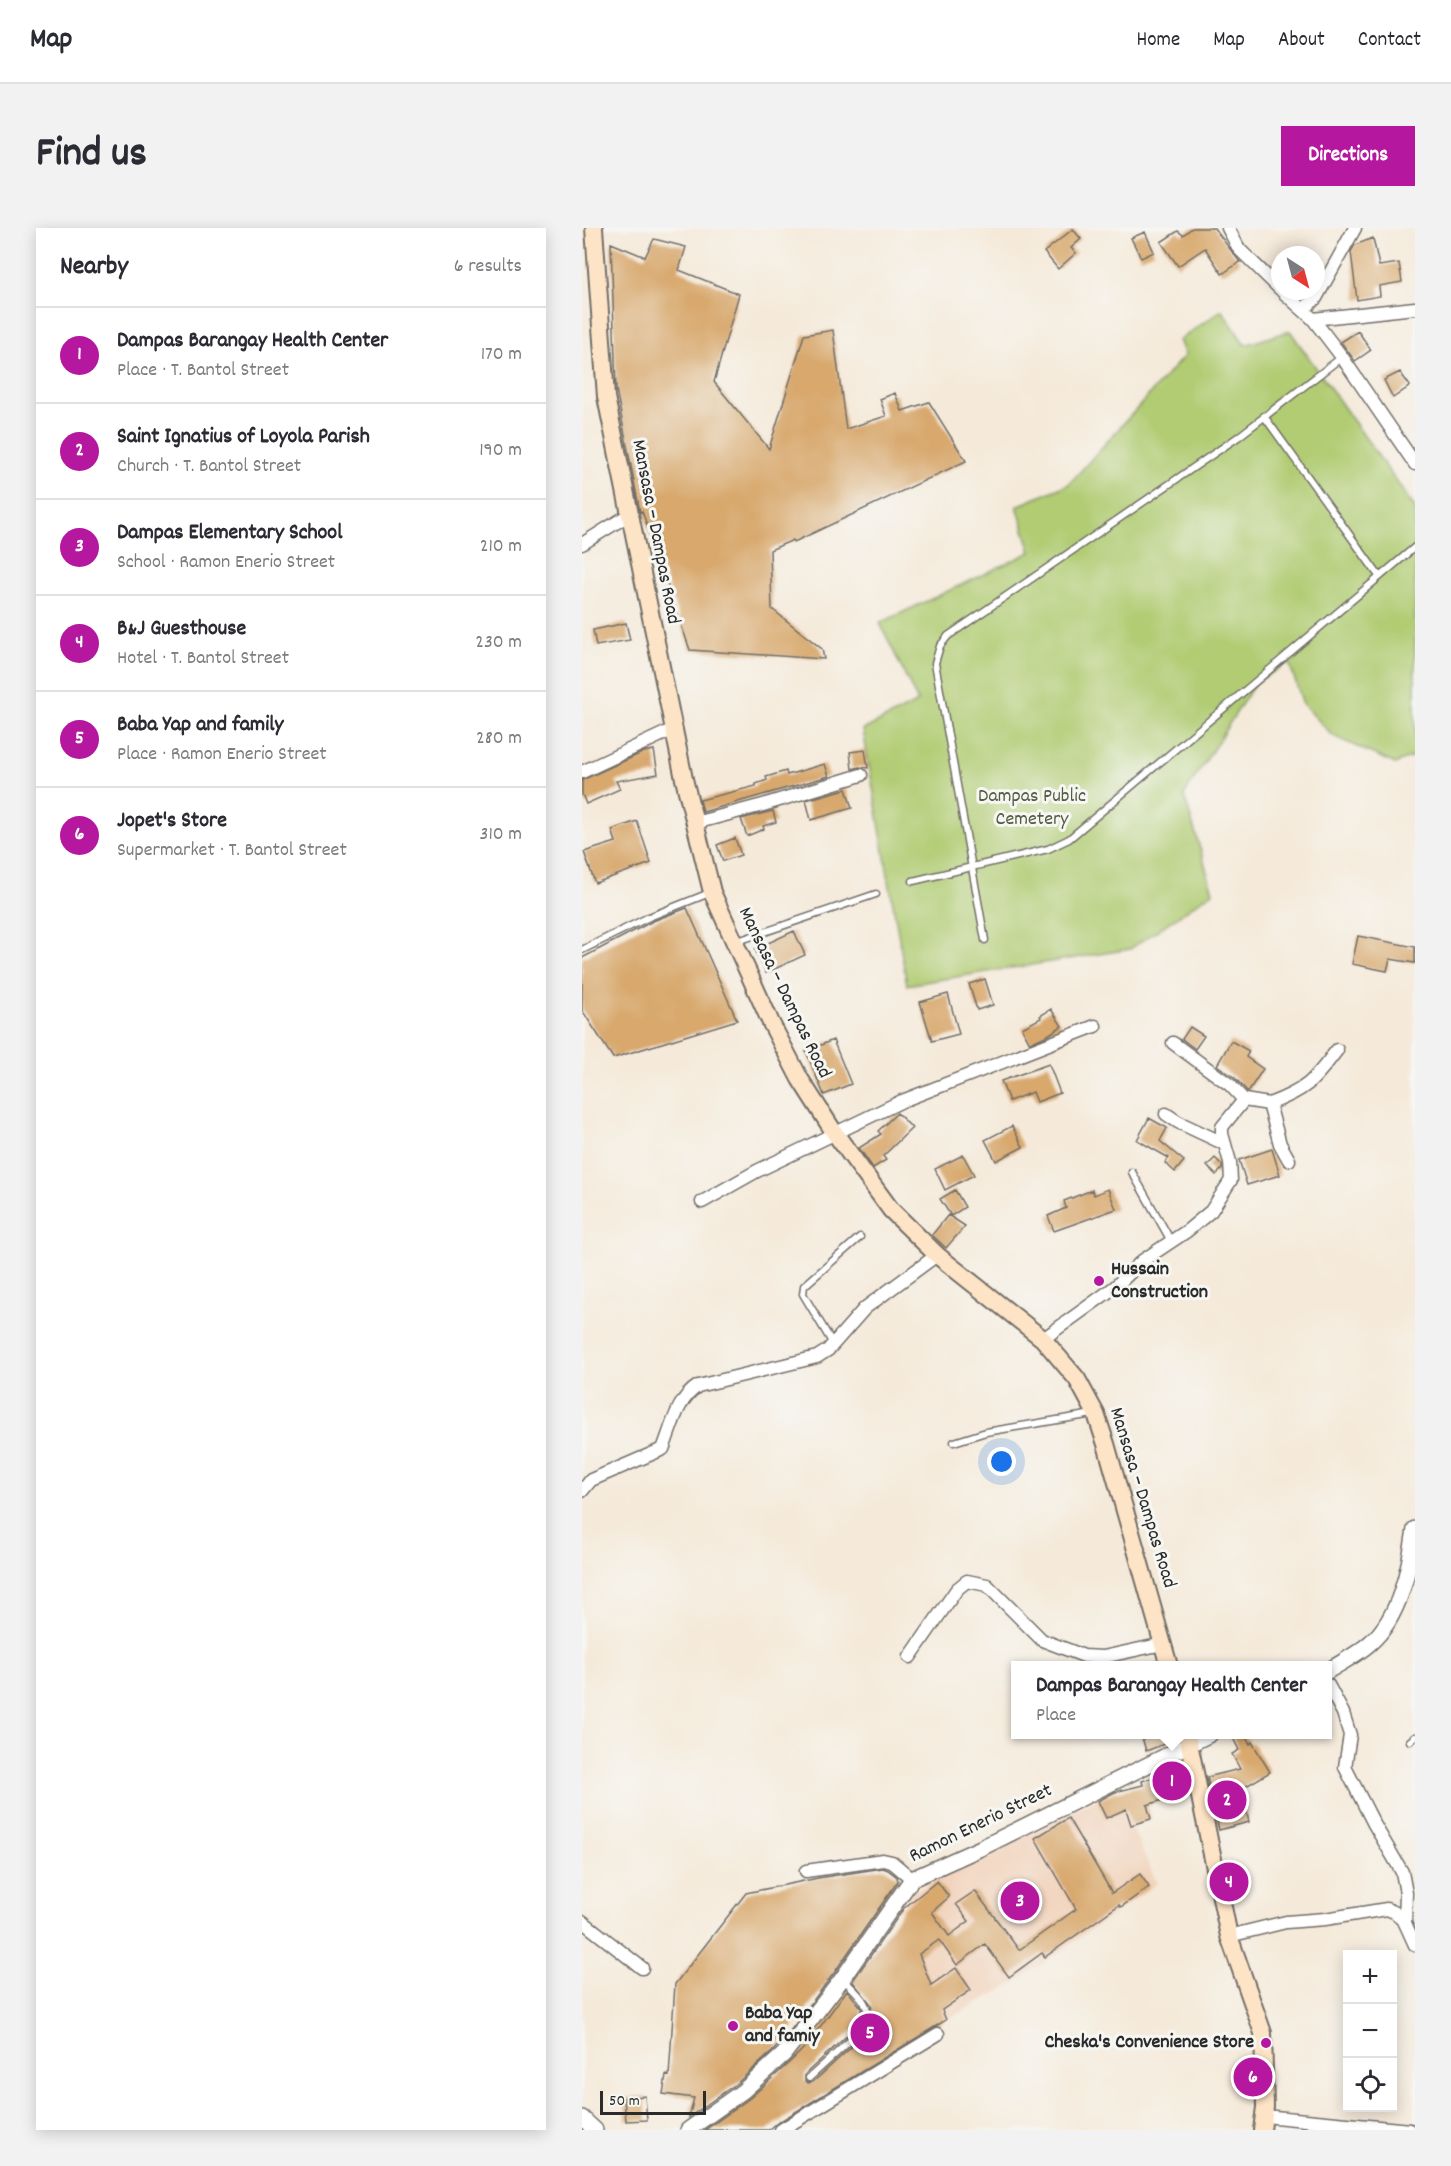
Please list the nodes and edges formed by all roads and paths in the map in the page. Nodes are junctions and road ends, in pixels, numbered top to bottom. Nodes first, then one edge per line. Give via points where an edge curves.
1 (594, 228) edge
2 (1228, 228) edge
3 (1355, 228) edge
4 (1271, 280) edge
5 (1292, 300) edge
6 (1415, 308) edge
7 (1303, 310) junction
8 (1313, 319) junction
9 (1342, 357) junction
10 (1264, 416) junction
11 (1415, 464) edge
12 (630, 513) junction
13 (582, 544) edge
14 (1415, 547) edge
15 (1379, 576) junction
16 (674, 729) junction
17 (582, 772) edge
18 (861, 775) dead end
19 (695, 823) junction
20 (972, 867) junction
21 (913, 881) dead end
22 (712, 892) junction
23 (876, 894) dead end
24 (985, 940) dead end
25 (735, 943) junction
26 (582, 950) edge
27 (1095, 1026) dead end
28 (1173, 1043) dead end
29 (1337, 1050) dead end
30 (1244, 1100) junction
31 (1269, 1104) junction
32 (1166, 1114) dead end
33 (834, 1132) junction
34 (1225, 1144) junction
35 (1289, 1160) dead end
36 (1132, 1172) dead end
37 (702, 1202) dead end
38 (860, 1237) dead end
39 (1171, 1241) junction
40 (937, 1255) junction
41 (1043, 1339) junction
42 (833, 1344) junction
43 (1096, 1414) junction
44 (954, 1442) dead end
45 (582, 1491) edge
46 (1415, 1529) edge
47 (1411, 1583) edge
48 (1163, 1644) junction
49 (910, 1657) dead end
50 (1168, 1661) edge
51 (1332, 1668) edge
52 (1332, 1692) edge
53 (1188, 1740) edge
54 (806, 1871) dead end
55 (912, 1879) junction
56 (582, 1921) edge
57 (1405, 1923) junction
58 (1229, 1936) junction
59 (1415, 1945) edge
60 (642, 1968) dead end
61 (842, 1979) junction
62 (938, 2034) dead end
63 (809, 2078) dead end
64 (582, 2118) edge
65 (1263, 2123) edge
66 (1379, 2129) edge
67 (595, 2130) edge
68 (688, 2130) edge
69 (781, 2130) edge
70 (1410, 2130) edge

1 - 12 main road, Mansasa – Dampas Road via 606,397
2 - 4 street via 1239,249
3 - 7 street via 1316,298
5 - 7 street
6 - 8 street
7 - 8 street
8 - 9 street
9 - 10 lane
9 - 11 street
10 - 15 lane
10 - 20 lane via 948,636 940,646 935,663
12 - 13 street
12 - 16 main road, Mansasa – Dampas Road
14 - 15 lane
15 - 20 lane via 1069,840 1048,849
16 - 17 street
16 - 19 main road, Mansasa – Dampas Road
18 - 19 street
19 - 22 main road, Mansasa – Dampas Road
20 - 21 lane
20 - 24 lane
22 - 25 main road, Mansasa – Dampas Road
22 - 26 lane
23 - 25 lane
25 - 33 main road, Mansasa – Dampas Road via 800,1079
27 - 33 street via 902,1101
28 - 30 street
29 - 31 street via 1304,1088
30 - 31 street
30 - 34 street via 1222,1127
31 - 35 street via 1280,1144
32 - 34 street
33 - 37 street
33 - 40 main road, Mansasa – Dampas Road via 891,1210
34 - 39 street via 1231,1180 1211,1211
36 - 39 lane
38 - 42 lane via 804,1286 803,1294
39 - 41 street
40 - 41 main road, Mansasa – Dampas Road
40 - 42 street via 866,1308
41 - 43 main road, Mansasa – Dampas Road via 1077,1379
42 - 45 street via 818,1357 690,1390 680,1403 663,1449 591,1480
43 - 44 lane via 986,1432
43 - 48 main road, Mansasa – Dampas Road
46 - 47 street
47 - 51 street via 1371,1642
48 - 49 street via 1103,1657 1084,1656 1042,1640 987,1585 967,1581 957,1589
48 - 50 main road, Mansasa – Dampas Road
52 - 57 street via 1350,1735 1345,1767 1402,1872
53 - 55 street, Ramon Enerio Street
53 - 58 main road
54 - 55 street via 883,1860 892,1862
55 - 61 street, Ramon Enerio Street
56 - 60 street
57 - 58 street via 1387,1909 1286,1922
57 - 59 street
58 - 65 main road via 1263,2033
61 - 63 lane via 870,2015 866,2026
61 - 68 street, Ramon Enerio Street via 784,2054 743,2091
62 - 69 street
64 - 67 street
65 - 66 street
66 - 70 street

